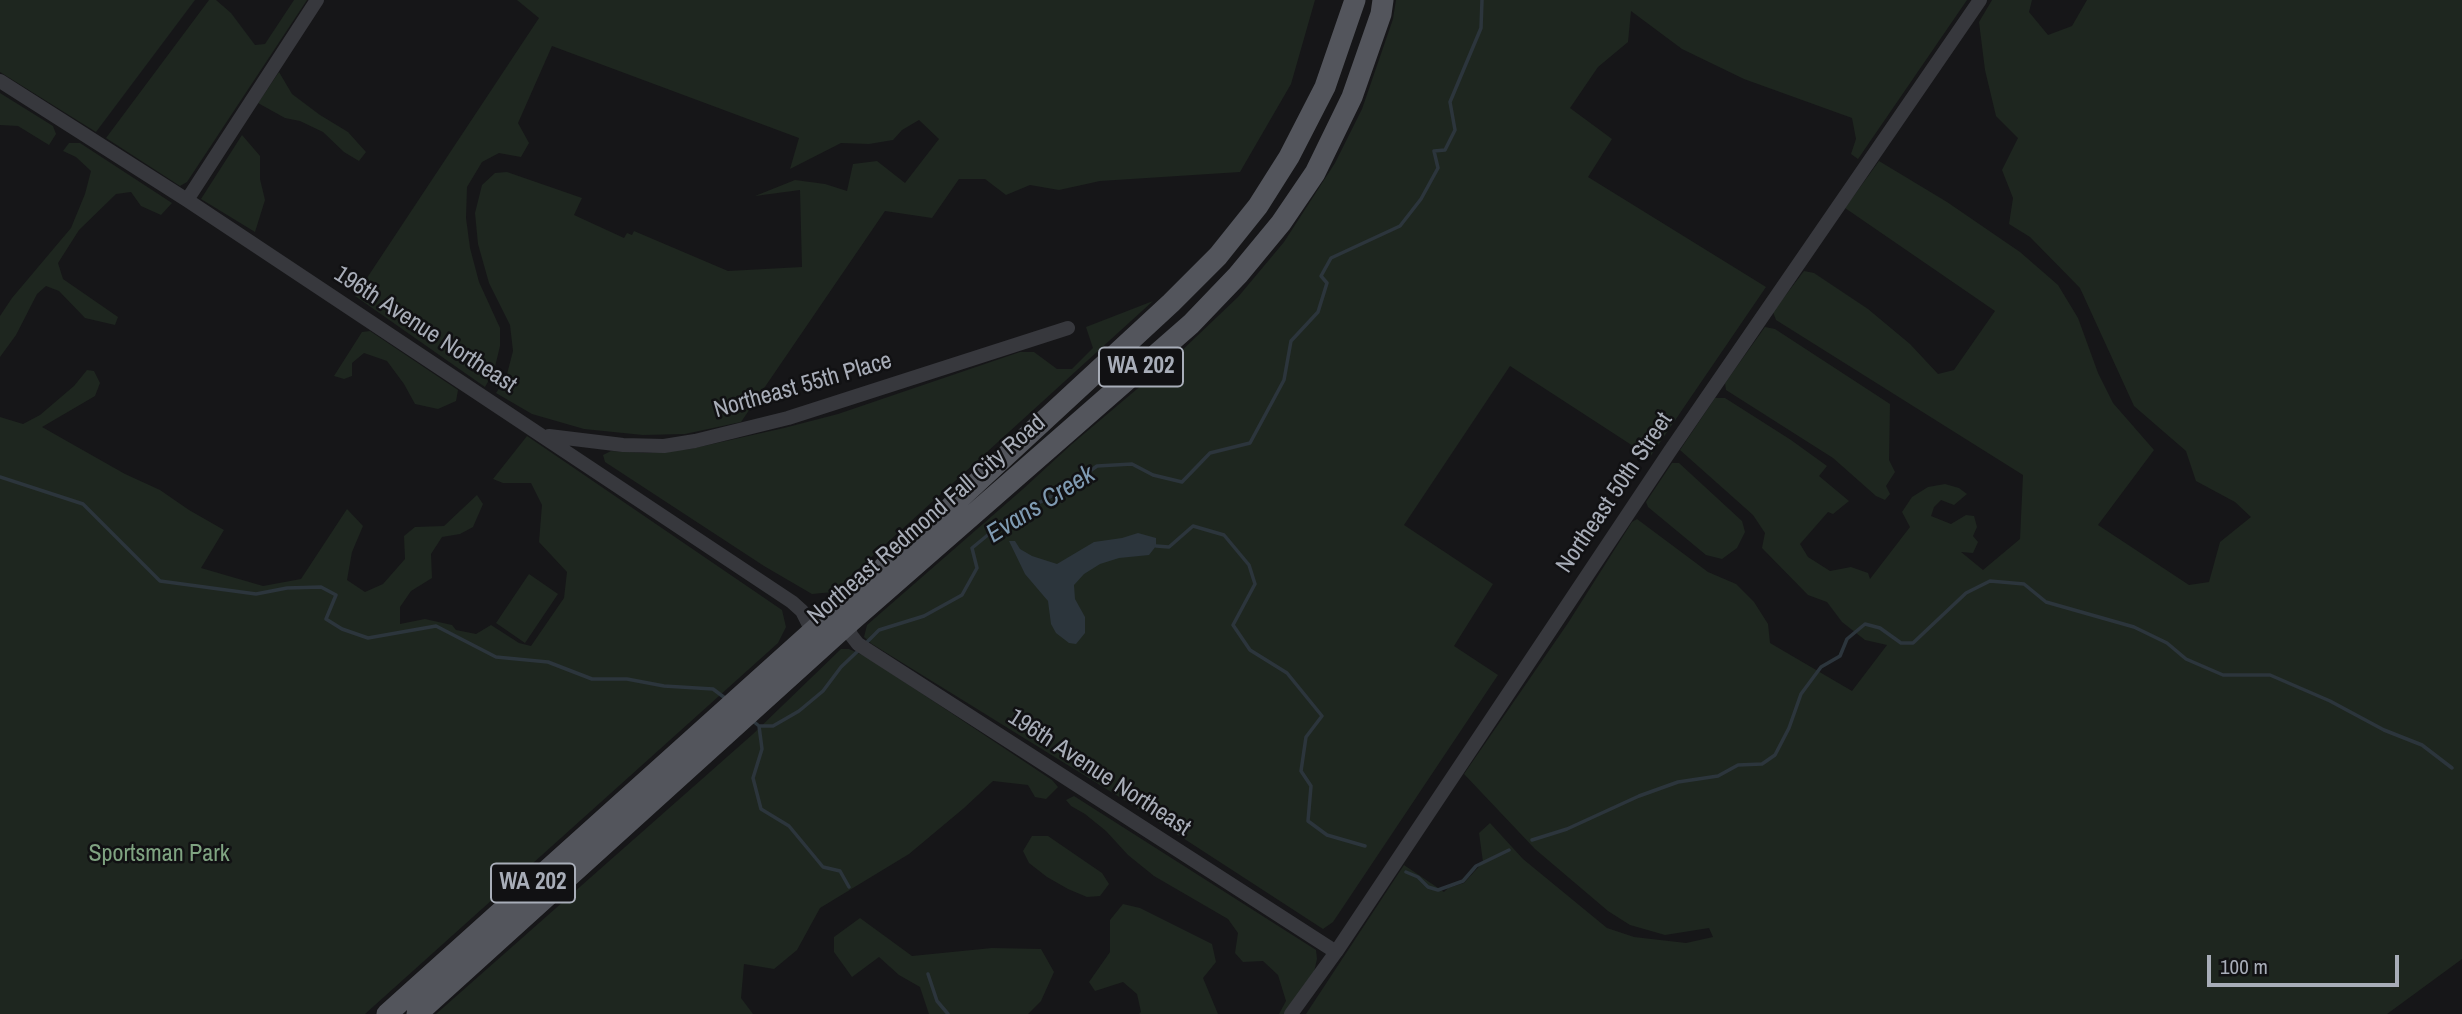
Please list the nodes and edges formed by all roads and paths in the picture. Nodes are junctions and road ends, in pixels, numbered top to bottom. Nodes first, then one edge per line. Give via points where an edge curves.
1 (317, 0) edge
2 (1355, 0) edge
3 (1383, 0) edge
4 (1980, 0) edge
5 (0, 81) edge
6 (187, 200) junction
7 (1068, 328) dead end
8 (544, 435) junction
9 (850, 597) junction
10 (848, 624) junction
11 (812, 631) junction
12 (805, 663) junction
13 (762, 690) junction
14 (731, 718) junction
15 (1336, 952) junction
16 (387, 1014) edge
17 (417, 1014) edge
18 (1291, 1014) edge

1 - 6 street
2 - 9 main road, Northeast Redmond Fall City Road / WA 202 via 1325,87 1289,157 1258,206 1217,256
3 - 10 main road, Northeast Redmond Fall City Road / WA 202 via 1352,97 1315,173 1238,275 1191,324
4 - 15 street, Northeast 50th Street via 1663,461
5 - 6 street, 196th Avenue Northeast
6 - 8 street, 196th Avenue Northeast
7 - 8 street, Northeast 55th Place via 788,418 695,441 623,446
8 - 11 street, 196th Avenue Northeast via 792,602
9 - 10 main road
9 - 11 main road, Northeast Redmond Fall City Road / WA 202
10 - 12 main road, Northeast Redmond Fall City Road / WA 202
10 - 15 street, 196th Avenue Northeast via 863,648
11 - 12 main road
11 - 13 main road, Northeast Redmond Fall City Road / WA 202
12 - 13 main road, Northeast Redmond Fall City Road / WA 202
13 - 14 main road, Northeast Redmond Fall City Road / WA 202
14 - 16 main road, Northeast Redmond Fall City Road / WA 202
14 - 17 main road, Northeast Redmond Fall City Road / WA 202
15 - 18 street, Northeast 50th Street

